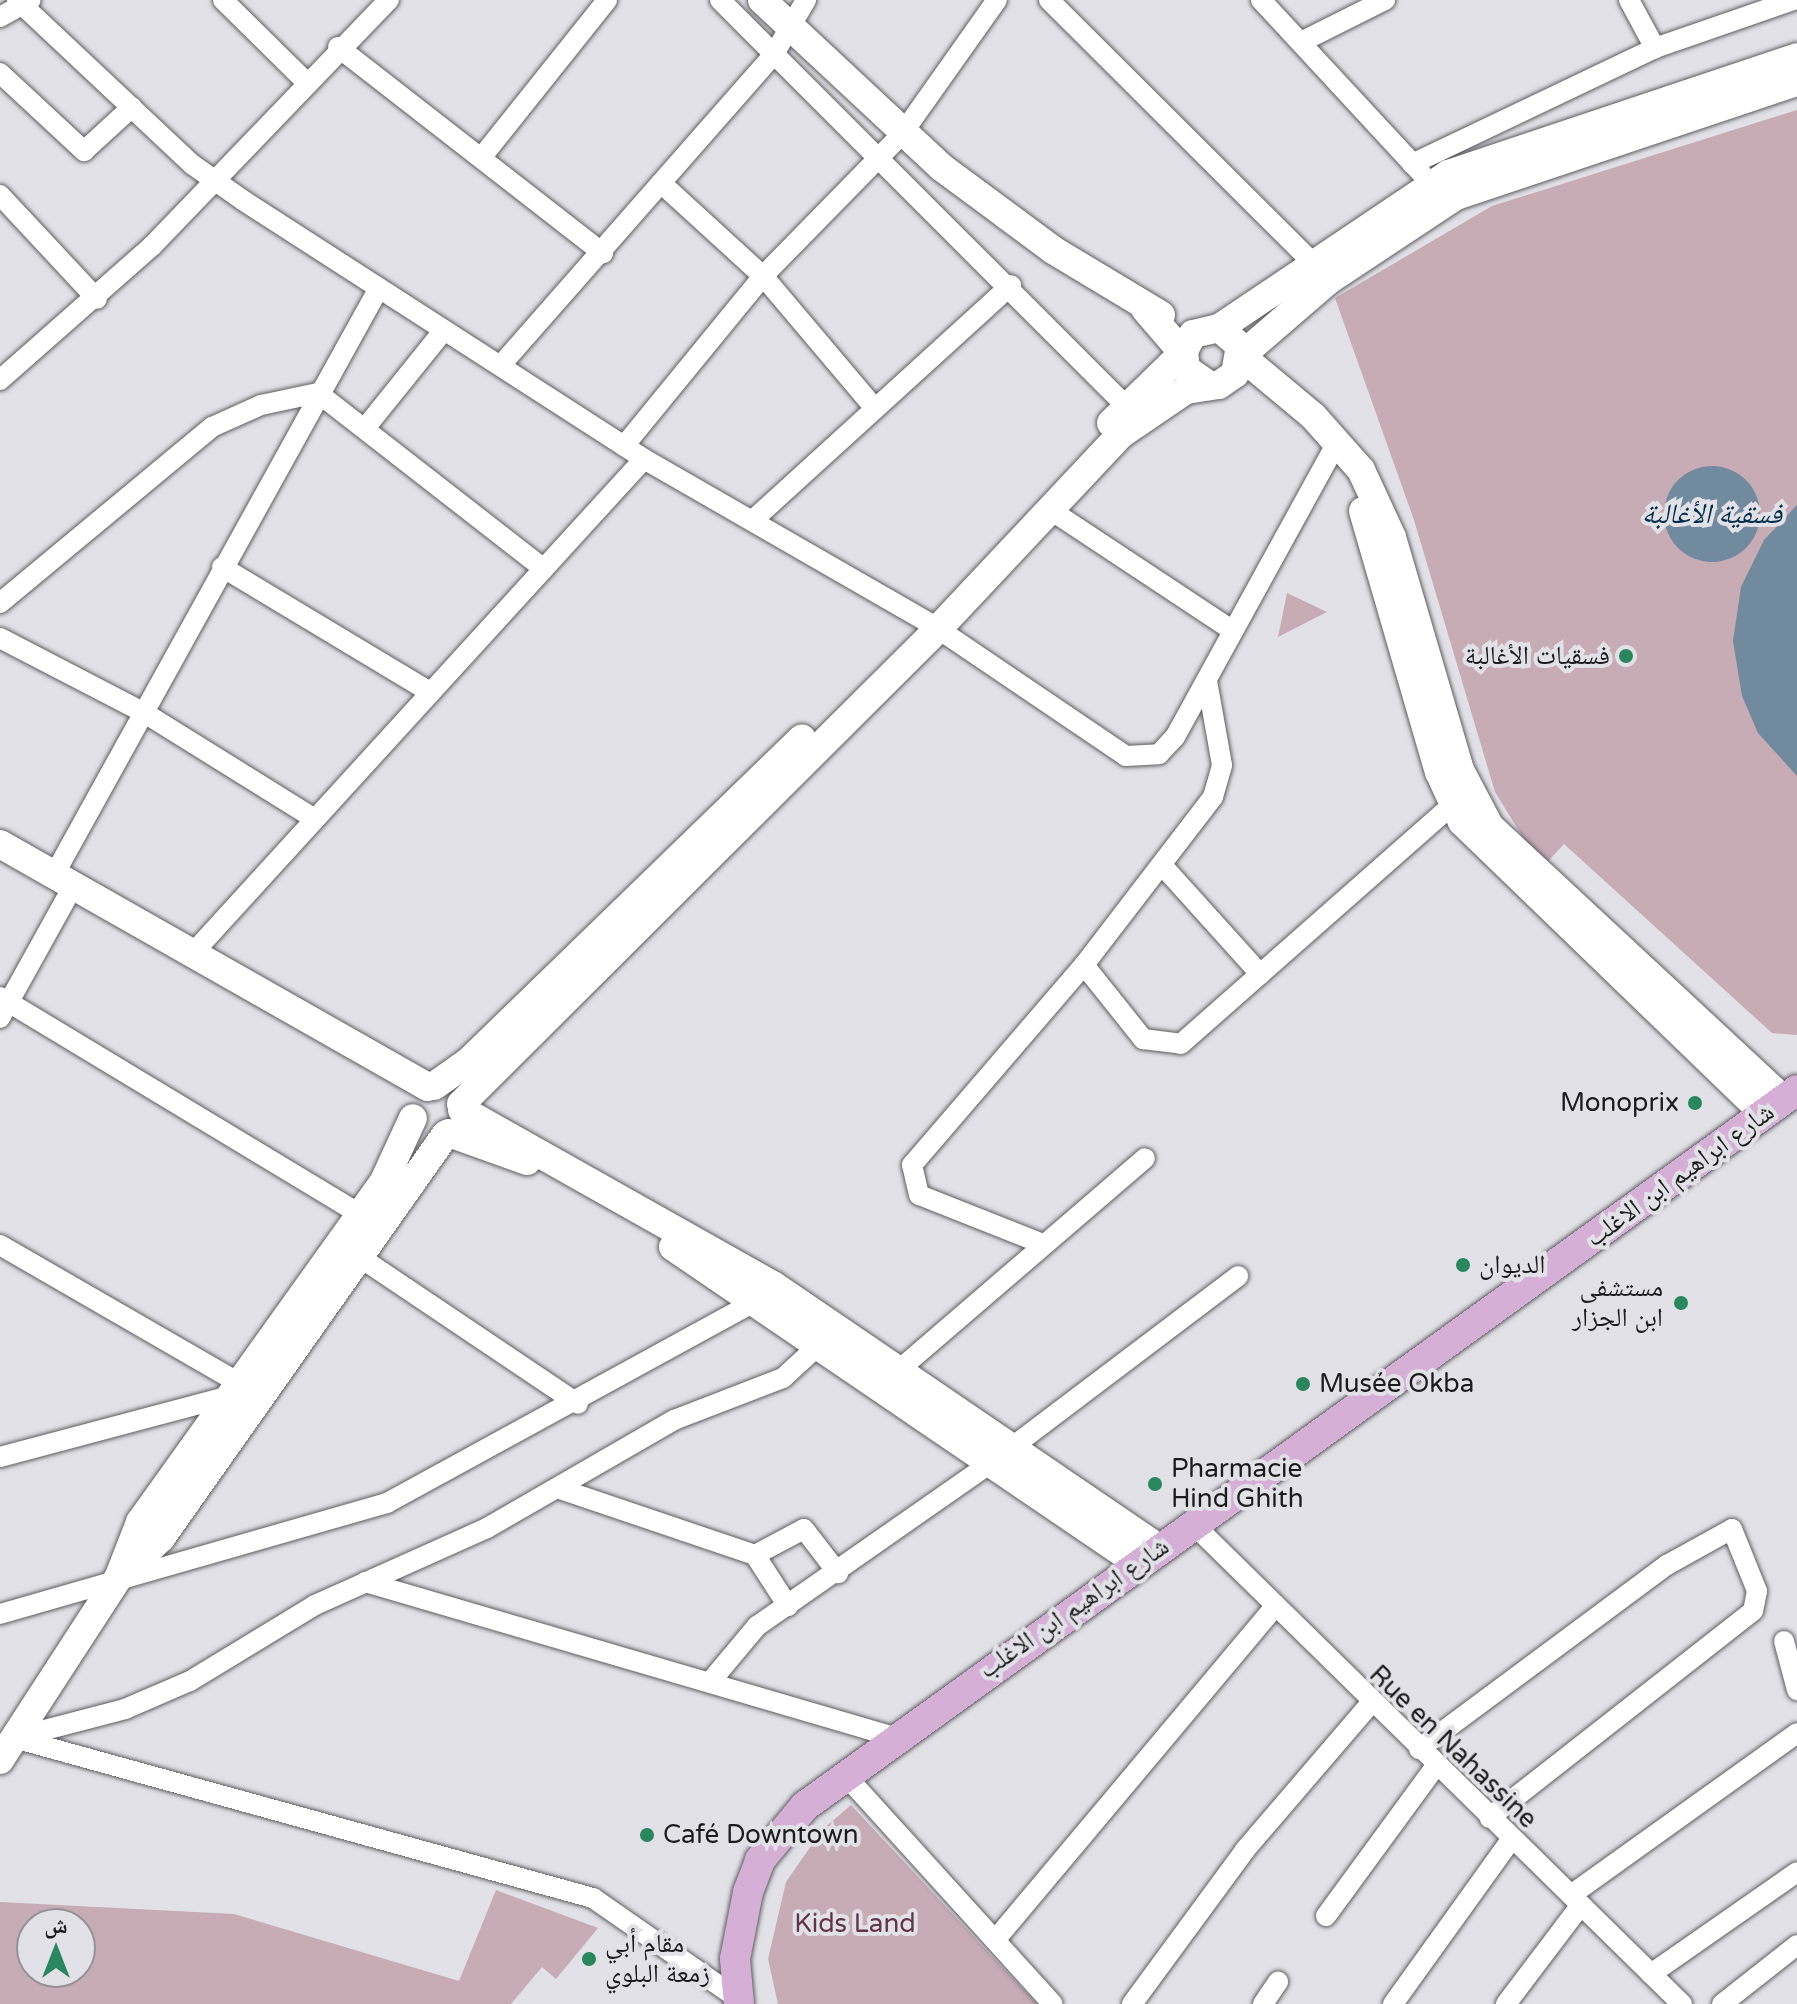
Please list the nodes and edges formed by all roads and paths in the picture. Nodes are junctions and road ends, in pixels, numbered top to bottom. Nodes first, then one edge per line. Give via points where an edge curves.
1 (223, 0) edge
2 (389, 0) edge
3 (607, 0) edge
4 (720, 0) edge
5 (762, 0) edge
6 (806, 0) edge
7 (997, 0) edge
8 (1049, 0) edge
9 (1261, 0) edge
10 (1384, 0) edge
11 (1629, 0) edge
12 (1794, 0) edge
13 (23, 1) edge
14 (0, 17) edge
15 (791, 30) junction
16 (1303, 41) junction
17 (338, 47) junction
18 (1655, 48) junction
19 (774, 54) junction
20 (1797, 57) edge
21 (0, 73) edge
22 (305, 81) junction
23 (1797, 82) edge
24 (132, 107) junction
25 (902, 134) junction
26 (877, 157) junction
27 (481, 158) junction
28 (1412, 164) junction
29 (212, 179) junction
30 (661, 183) junction
31 (0, 195) edge
32 (1437, 195) junction
33 (603, 253) junction
34 (1314, 264) junction
35 (763, 276) junction
36 (1011, 285) junction
37 (379, 288) junction
38 (97, 299) junction
39 (1145, 309) junction
40 (1213, 328) junction
41 (444, 330) junction
42 (1183, 353) junction
43 (1241, 356) junction
44 (501, 365) junction
45 (0, 380) edge
46 (1214, 385) junction
47 (318, 393) junction
48 (872, 405) junction
49 (1127, 407) junction
50 (366, 427) junction
51 (624, 446) junction
52 (1331, 453) junction
53 (644, 459) junction
54 (1052, 511) junction
55 (753, 520) junction
56 (222, 567) junction
57 (544, 569) junction
58 (0, 603) edge
59 (930, 624) junction
60 (1233, 631) junction
61 (0, 638) edge
62 (1207, 681) junction
63 (430, 692) junction
64 (143, 712) junction
65 (1460, 797) junction
66 (315, 819) junction
67 (0, 844) edge
68 (0, 861) edge
69 (1162, 865) junction
70 (60, 887) junction
71 (193, 953) junction
72 (1084, 965) junction
73 (1260, 974) junction
74 (3, 1006) edge
75 (431, 1087) junction
76 (1782, 1102) edge
77 (412, 1115) junction
78 (455, 1120) junction
79 (1145, 1158) dead end
80 (360, 1214) junction
81 (1043, 1244) junction
82 (0, 1245) edge
83 (358, 1256) junction
84 (1238, 1276) dead end
85 (766, 1293) junction
86 (822, 1342) junction
87 (900, 1369) junction
88 (235, 1389) junction
89 (578, 1404) junction
90 (3, 1453) edge
91 (1004, 1453) junction
92 (560, 1489) junction
93 (1192, 1523) junction
94 (755, 1555) junction
95 (1150, 1557) junction
96 (838, 1573) junction
97 (119, 1577) junction
98 (365, 1582) junction
99 (788, 1606) junction
100 (1275, 1607) junction
101 (0, 1614) edge
102 (1784, 1641) dead end
103 (711, 1681) junction
104 (1797, 1690) edge
105 (1370, 1704) junction
106 (1797, 1733) edge
107 (894, 1737) junction
108 (7, 1749) edge
109 (1419, 1749) junction
110 (1435, 1767) junction
111 (845, 1775) junction
112 (1489, 1818) junction
113 (1511, 1840) junction
114 (1797, 1872) edge
115 (1576, 1900) junction
116 (1326, 1916) dead end
117 (996, 1939) junction
118 (1797, 1945) edge
119 (1651, 1974) junction
120 (1278, 1982) dead end
121 (738, 2001) edge
122 (1053, 2004) edge
123 (1132, 2004) edge
124 (1263, 2004) edge
125 (1393, 2004) edge
126 (1506, 2004) edge
127 (1682, 2004) edge
128 (1722, 2004) edge

1 - 22 street
2 - 17 street
3 - 27 street
4 - 19 street
5 - 15 street
6 - 15 street
7 - 25 street
8 - 34 street
9 - 16 street
10 - 16 street
11 - 18 street
12 - 18 street
13 - 14 street
13 - 24 street
15 - 19 street
15 - 25 street
16 - 28 street
17 - 22 street
17 - 27 street
18 - 28 street
19 - 26 street
19 - 30 street
20 - 32 street via 1495,153
21 - 24 street via 84,151
22 - 29 street
23 - 32 street
24 - 29 street
25 - 26 street
25 - 39 street via 1053,250
26 - 35 street
26 - 36 street
27 - 33 street
28 - 32 street
29 - 37 street
29 - 38 street
30 - 33 street
30 - 35 street
31 - 38 street
32 - 34 street
32 - 43 street
33 - 44 street
34 - 40 street
35 - 48 street
35 - 51 street
36 - 48 street
36 - 49 street
37 - 41 street
37 - 47 street
38 - 45 street
39 - 40 street
39 - 42 street
40 - 42 street via 1193,334
40 - 43 street via 1235,338
41 - 44 street
41 - 50 street
42 - 46 street via 1191,376
42 - 49 street
43 - 46 street via 1235,374
43 - 65 street via 1338,441 1372,490
44 - 51 street
46 - 52 street via 1274,405
46 - 54 street via 1186,390 1120,435
47 - 50 street
47 - 56 street
47 - 58 street via 261,405 212,427
48 - 55 street
49 - 59 street
50 - 57 street
51 - 53 street
52 - 60 street
52 - 65 street via 1364,513
53 - 55 street
53 - 57 street
54 - 59 street
54 - 60 street
55 - 59 street
56 - 63 street
56 - 64 street
57 - 63 street
59 - 62 street via 1126,756 1168,747
59 - 75 street via 555,979
59 - 78 street
60 - 62 street
61 - 64 street
62 - 69 street via 1221,749 1219,780
63 - 66 street
64 - 66 street
64 - 70 street
65 - 73 street
65 - 76 street
66 - 71 street
67 - 70 street
68 - 70 street
69 - 72 street
69 - 73 street
70 - 71 street
70 - 74 street
70 - 77 street via 389,1087
71 - 75 street
72 - 73 street via 1143,1039 1166,1047 1181,1044
72 - 81 street via 920,1150 911,1174 919,1195
74 - 80 street
75 - 77 street
75 - 78 street via 450,1090
76 - 93 main road, شارع ابراهيم ابن الاغلب
77 - 78 street via 423,1132
77 - 80 street via 392,1168
78 - 83 street
78 - 85 street
79 - 81 street
80 - 88 street
81 - 87 street
82 - 88 street
83 - 89 street
83 - 97 street via 161,1538
84 - 91 street
85 - 86 street
85 - 87 street
85 - 89 street
86 - 91 street
86 - 92 street via 783,1378 674,1420
87 - 91 street
88 - 90 street
88 - 97 street via 140,1522
89 - 97 street via 387,1503
91 - 95 street
91 - 96 street
92 - 94 street
92 - 98 street
93 - 95 main road, شارع ابراهيم ابن الاغلب
93 - 100 street, Rue en Nahassine
94 - 96 street via 804,1529
94 - 99 street
95 - 107 main road, شارع ابراهيم ابن الاغلب
96 - 99 street
97 - 101 street
97 - 108 street
98 - 103 street
98 - 108 street via 190,1681
99 - 103 street via 740,1642
100 - 105 street, Rue en Nahassine
100 - 117 street
102 - 104 street
103 - 107 street
105 - 109 street, Rue en Nahassine
105 - 123 street via 1245,1850
106 - 115 street
107 - 111 main road, شارع ابراهيم ابن الاغلب
108 - 121 street via 593,1898
109 - 110 street, Rue en Nahassine
109 - 112 street via 1667,1565 1732,1529 1757,1591 1753,1611
110 - 112 street, Rue en Nahassine
110 - 116 street
111 - 117 street
111 - 121 main road, شارع ابراهيم ابن الاغلب via 805,1806 760,1860 739,1924
112 - 113 street, Rue en Nahassine
113 - 115 street, Rue en Nahassine
113 - 125 street
114 - 119 street
115 - 119 street, Rue en Nahassine
115 - 126 street
117 - 122 street
118 - 128 street
119 - 127 street, Rue en Nahassine
120 - 124 street

